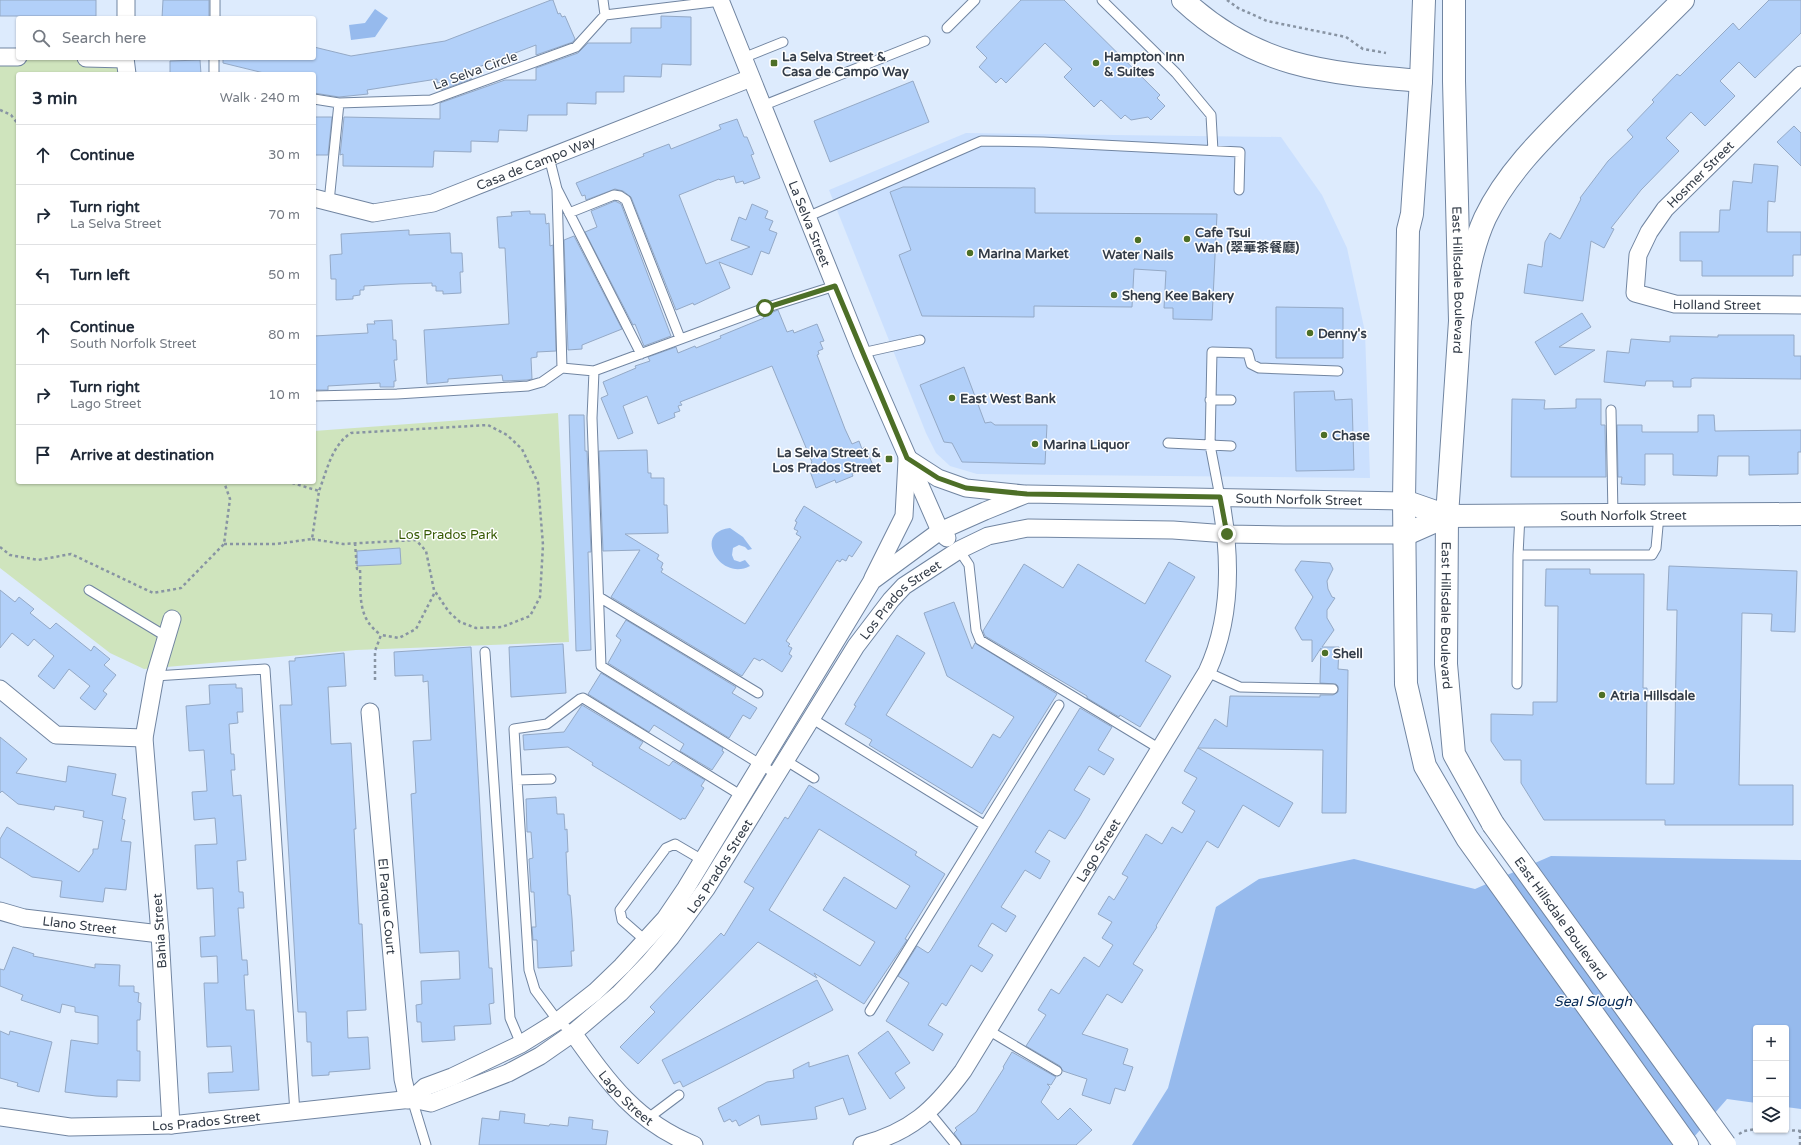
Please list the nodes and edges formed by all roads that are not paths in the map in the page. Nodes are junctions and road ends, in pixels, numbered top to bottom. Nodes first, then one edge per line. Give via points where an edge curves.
1 (126, 0) edge
2 (215, 0) edge
3 (603, 0) edge
4 (975, 0) edge
5 (1102, 0) edge
6 (1183, 0) edge
7 (1424, 0) edge
8 (1454, 0) edge
9 (1683, 0) edge
10 (721, 1) edge
11 (605, 15) junction
12 (126, 16) edge
13 (215, 16) edge
14 (947, 28) dead end
15 (926, 40) dead end
16 (783, 42) dead end
17 (0, 57) edge
18 (16, 57) edge
19 (743, 58) junction
20 (99, 60) edge
21 (214, 60) edge
22 (126, 64) edge
23 (214, 72) edge
24 (1801, 75) edge
25 (751, 78) junction
26 (1421, 81) junction
27 (1454, 81) junction
28 (316, 99) edge
29 (340, 103) junction
30 (762, 106) junction
31 (1213, 151) junction
32 (549, 157) junction
33 (557, 189) junction
34 (1238, 190) dead end
35 (322, 200) edge
36 (569, 213) junction
37 (807, 217) junction
38 (835, 286) junction
39 (1635, 293) joint
40 (1801, 305) edge
41 (1460, 321) junction
42 (680, 338) junction
43 (920, 340) dead end
44 (862, 353) junction
45 (641, 354) junction
46 (562, 368) junction
47 (594, 371) junction
48 (1338, 371) dead end
49 (316, 396) edge
50 (1210, 400) junction
51 (1232, 400) dead end
52 (1611, 410) dead end
53 (1168, 443) dead end
54 (1210, 445) junction
55 (1231, 446) dead end
56 (907, 458) junction
57 (1027, 494) junction
58 (1220, 497) junction
59 (1404, 501) junction
60 (1801, 514) edge
61 (1520, 515) junction
62 (1659, 515) junction
63 (1447, 516) junction
64 (1613, 516) junction
65 (940, 531) junction
66 (1227, 534) junction
67 (1404, 535) junction
68 (959, 550) junction
69 (1518, 556) junction
70 (872, 581) junction
71 (88, 590) dead end
72 (599, 597) junction
73 (172, 619) dead end
74 (167, 637) junction
75 (485, 652) dead end
76 (1207, 672) junction
77 (155, 676) junction
78 (1517, 684) dead end
79 (0, 689) edge
80 (1333, 689) dead end
81 (758, 693) dead end
82 (1059, 705) dead end
83 (370, 712) dead end
84 (811, 718) junction
85 (144, 738) junction
86 (1160, 749) junction
87 (785, 760) junction
88 (760, 764) junction
89 (776, 774) junction
90 (814, 778) dead end
91 (551, 779) dead end
92 (517, 780) junction
93 (742, 796) junction
94 (984, 825) junction
95 (704, 862) junction
96 (0, 911) edge
97 (160, 934) junction
98 (646, 941) junction
99 (870, 1011) dead end
100 (558, 1022) junction
101 (988, 1030) junction
102 (572, 1034) junction
103 (521, 1044) junction
104 (1057, 1071) dead end
105 (679, 1095) dead end
106 (410, 1100) junction
107 (929, 1112) junction
108 (295, 1113) junction
109 (0, 1117) edge
110 (647, 1119) junction
111 (171, 1125) junction
112 (672, 1141) edge
113 (426, 1145) edge
114 (694, 1145) edge
115 (862, 1145) edge
116 (956, 1145) edge
117 (1687, 1145) edge
118 (1725, 1145) edge

1 - 12 street
2 - 13 lane
3 - 11 lane
4 - 14 lane
5 - 31 lane via 1176,73 1211,115
6 - 26 main road via 1221,31 1271,56 1324,70
7 - 26 main road
8 - 27 main road, East Hillsdale Boulevard
9 - 41 main road via 1553,128 1516,169 1484,220 1468,272
10 - 11 lane
10 - 19 street, La Selva Street
11 - 29 lane, La Selva Circle via 576,47 431,100
15 - 30 lane
16 - 19 lane
17 - 18 street
19 - 25 street, La Selva Street
20 - 22 street
21 - 23 lane
24 - 39 street, Hosmer Street via 1665,209 1649,232 1638,255
25 - 30 street, La Selva Street
25 - 32 street, Casa de Campo Way
26 - 27 main road
26 - 59 main road via 1412,214 1408,230
27 - 41 main road, East Hillsdale Boulevard
28 - 29 lane, La Selva Circle
29 - 35 lane
30 - 37 street, La Selva Street
31 - 34 lane via 1240,152
31 - 37 lane via 981,141
32 - 33 lane
32 - 35 street, Casa de Campo Way via 433,202 373,213
33 - 36 lane
33 - 46 lane
36 - 42 lane via 614,195 626,200
36 - 45 lane
37 - 38 street, La Selva Street
38 - 42 lane
38 - 44 street, La Selva Street
39 - 40 street, Holland Street via 1675,304
41 - 63 main road, East Hillsdale Boulevard
42 - 45 lane
43 - 44 lane
44 - 56 street, La Selva Street
45 - 47 lane
46 - 47 lane
46 - 49 lane via 542,382 528,386
47 - 72 lane via 592,418
48 - 50 lane via 1259,368 1251,364 1248,353 1212,352
50 - 51 lane
50 - 54 lane
52 - 64 lane
53 - 54 lane
54 - 55 lane
54 - 58 lane
56 - 57 street via 938,478 966,488
56 - 65 street, La Selva Street
56 - 70 street via 904,516
57 - 58 street, South Norfolk Street
57 - 65 street, South Norfolk Street
58 - 59 street, South Norfolk Street
58 - 66 street, Lago Street
59 - 63 main road, South Norfolk Street
59 - 67 main road
60 - 62 main road, South Norfolk Street
61 - 63 main road, South Norfolk Street
61 - 64 main road, South Norfolk Street
61 - 69 lane
62 - 64 main road, South Norfolk Street
62 - 69 lane via 1656,548 1652,555
63 - 67 main road, South Norfolk Street
63 - 118 main road, East Hillsdale Boulevard, bridge via 1446,664 1454,754 1493,824
65 - 68 street, La Selva Street
65 - 70 street, Los Prados Street
66 - 67 street, South Norfolk Street
66 - 68 street, South Norfolk Street via 1173,530 1028,528 988,536
66 - 76 street, Lago Street via 1226,609 1221,636
67 - 117 main road via 1406,684 1425,766 1467,838
68 - 84 street, Los Prados Street via 904,586 856,646
68 - 86 lane via 969,565 976,630 980,640
69 - 78 lane
70 - 88 street, Los Prados Street
71 - 74 lane
72 - 81 lane
72 - 88 lane via 601,666
73 - 74 street, Bahia Street
74 - 77 street, Bahia Street
75 - 103 lane via 510,1018
76 - 80 lane via 1240,687
76 - 86 street, Lago Street
77 - 85 street, Bahia Street
77 - 108 lane via 265,669
79 - 85 street via 56,735
82 - 94 lane
83 - 106 street, El Parque Court via 403,1079
84 - 87 street, Los Prados Street
84 - 94 lane
85 - 97 street, Bahia Street
86 - 101 street, Lago Street
87 - 89 street, Los Prados Street
87 - 90 lane
88 - 89 lane
88 - 93 street, Los Prados Street
89 - 102 street, Los Prados Street via 706,889 671,937 620,993
91 - 92 lane
92 - 93 lane via 514,729 547,724 583,698
92 - 100 lane via 529,970 535,990
93 - 95 street, Los Prados Street
94 - 99 lane
95 - 98 street, Los Prados Street via 665,919
95 - 98 lane via 675,844 666,848 620,910 622,920
96 - 97 street, Llano Street via 24,918
97 - 111 street, Bahia Street
98 - 100 street, Los Prados Street via 595,992
100 - 102 lane
100 - 103 street, Los Prados Street
101 - 104 lane
101 - 107 street, Lago Street via 963,1071
102 - 106 street, Los Prados Street via 508,1074 431,1103
102 - 110 street, Lago Street via 610,1084
103 - 106 street, Los Prados Street via 425,1087
105 - 110 lane
106 - 108 street, Los Prados Street
106 - 113 lane
107 - 115 street, Lago Street via 899,1132
107 - 116 lane
108 - 111 street, Los Prados Street
109 - 111 street, Los Prados Street via 70,1127
110 - 112 street, Lago Street
112 - 114 street, Lago Street

